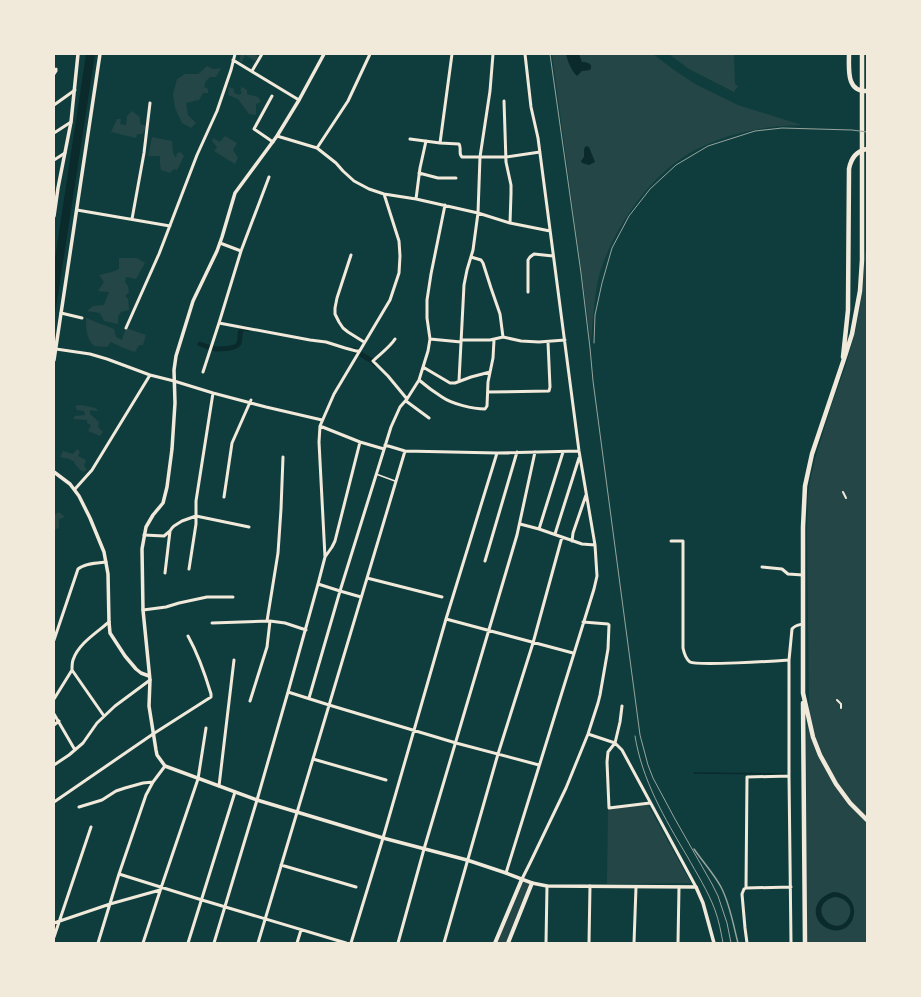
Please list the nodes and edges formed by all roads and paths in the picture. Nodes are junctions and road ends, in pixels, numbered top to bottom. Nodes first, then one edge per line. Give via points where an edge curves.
1 (77, 54) edge
2 (100, 54) edge
3 (235, 54) edge
4 (262, 54) edge
5 (324, 54) edge
6 (370, 54) edge
7 (452, 54) edge
8 (493, 54) edge
9 (525, 54) edge
10 (849, 54) edge
11 (862, 54) edge
12 (233, 60) junction
13 (56, 69) dead end
14 (252, 71) junction
15 (54, 74) edge
16 (75, 90) junction
17 (867, 91) edge
18 (272, 96) dead end
19 (299, 100) junction
20 (504, 101) dead end
21 (150, 103) dead end
22 (54, 105) edge
23 (71, 122) junction
24 (54, 133) edge
25 (277, 136) junction
26 (410, 139) dead end
27 (426, 141) junction
28 (273, 142) junction
29 (440, 143) junction
30 (317, 148) junction
31 (867, 149) edge
32 (540, 152) junction
33 (65, 153) junction
34 (480, 157) junction
35 (506, 157) junction
36 (54, 160) edge
37 (419, 173) junction
38 (269, 177) dead end
39 (456, 178) dead end
40 (384, 194) junction
41 (416, 199) junction
42 (445, 205) junction
43 (55, 208) edge
44 (77, 210) junction
45 (478, 212) junction
46 (54, 216) edge
47 (132, 219) junction
48 (510, 223) junction
49 (170, 226) junction
50 (550, 231) junction
51 (220, 243) junction
52 (241, 251) junction
53 (351, 255) dead end
54 (553, 256) junction
55 (471, 257) junction
56 (528, 292) dead end
57 (61, 313) junction
58 (82, 318) dead end
59 (219, 323) junction
60 (126, 328) dead end
61 (503, 337) junction
62 (395, 339) dead end
63 (430, 339) junction
64 (494, 340) junction
65 (565, 340) junction
66 (461, 341) junction
67 (364, 342) junction
68 (548, 342) junction
69 (56, 348) junction
70 (357, 351) junction
71 (54, 360) edge
72 (842, 366) junction
73 (423, 367) junction
74 (203, 372) dead end
75 (490, 372) junction
76 (150, 375) junction
77 (419, 380) junction
78 (174, 381) junction
79 (459, 381) junction
80 (488, 392) junction
81 (213, 393) junction
82 (407, 400) junction
83 (250, 401) junction
84 (429, 418) dead end
85 (322, 420) junction
86 (320, 426) junction
87 (360, 442) junction
88 (385, 445) junction
89 (384, 449) junction
90 (405, 451) junction
91 (579, 451) junction
92 (517, 452) junction
93 (535, 452) junction
94 (563, 452) junction
95 (497, 454) junction
96 (283, 457) dead end
97 (580, 457) junction
98 (54, 472) edge
99 (376, 474) junction
100 (396, 481) junction
101 (75, 489) junction
102 (843, 492) dead end
103 (586, 493) junction
104 (224, 497) dead end
105 (846, 498) dead end
106 (196, 516) junction
107 (520, 524) junction
108 (249, 527) dead end
109 (539, 529) junction
110 (170, 531) junction
111 (555, 534) junction
112 (144, 535) junction
113 (562, 537) junction
114 (572, 541) junction
115 (671, 541) dead end
116 (595, 545) junction
117 (325, 557) junction
118 (485, 561) dead end
119 (106, 562) junction
120 (762, 567) dead end
121 (189, 569) dead end
122 (165, 574) dead end
123 (803, 575) junction
124 (367, 578) junction
125 (318, 584) junction
126 (340, 592) junction
127 (233, 597) dead end
128 (442, 597) dead end
129 (361, 598) junction
130 (143, 610) junction
131 (446, 619) junction
132 (269, 621) junction
133 (109, 622) junction
134 (583, 622) junction
135 (212, 623) dead end
136 (803, 624) junction
137 (306, 630) junction
138 (489, 631) junction
139 (188, 636) dead end
140 (54, 640) edge
141 (533, 643) junction
142 (573, 654) junction
143 (234, 660) dead end
144 (789, 660) junction
145 (72, 670) junction
146 (149, 678) junction
147 (288, 692) junction
148 (803, 693) junction
149 (309, 698) junction
150 (54, 699) edge
151 (837, 700) dead end
152 (250, 701) dead end
153 (329, 705) junction
154 (622, 706) dead end
155 (841, 708) dead end
156 (54, 714) edge
157 (104, 716) junction
158 (59, 721) junction
159 (54, 725) edge
160 (206, 728) dead end
161 (413, 730) junction
162 (153, 734) junction
163 (588, 734) junction
164 (456, 743) junction
165 (615, 743) junction
166 (74, 750) junction
167 (498, 754) junction
168 (313, 759) junction
169 (54, 765) edge
170 (539, 765) junction
171 (165, 766) junction
172 (789, 776) junction
173 (198, 778) junction
174 (386, 780) dead end
175 (153, 782) junction
176 (219, 786) junction
177 (235, 792) junction
178 (257, 800) junction
179 (54, 802) edge
180 (650, 803) junction
181 (79, 807) dead end
182 (297, 812) junction
183 (867, 820) edge
184 (91, 827) dead end
185 (383, 838) junction
186 (424, 849) junction
187 (467, 860) junction
188 (281, 865) junction
189 (506, 873) junction
190 (119, 874) junction
191 (522, 879) junction
192 (532, 883) junction
193 (547, 886) junction
194 (590, 886) junction
195 (356, 887) dead end
196 (636, 887) junction
197 (679, 887) junction
198 (696, 887) junction
199 (791, 887) junction
200 (746, 888) junction
201 (161, 889) junction
202 (202, 900) junction
203 (110, 904) junction
204 (224, 907) junction
205 (265, 919) junction
206 (59, 921) junction
207 (54, 922) edge
208 (301, 930) junction
209 (54, 937) edge
210 (98, 943) edge
211 (144, 943) edge
212 (188, 943) edge
213 (214, 943) edge
214 (258, 943) edge
215 (297, 943) edge
216 (346, 943) edge
217 (351, 943) edge
218 (398, 943) edge
219 (444, 943) edge
220 (495, 943) edge
221 (508, 943) edge
222 (546, 943) edge
223 (589, 943) edge
224 (634, 943) edge
225 (678, 943) edge
226 (714, 943) edge
227 (747, 943) edge
228 (791, 943) edge
229 (805, 943) edge

1 - 16 street
2 - 44 street
3 - 12 street
4 - 14 street
5 - 19 street
6 - 30 street via 348,101
7 - 29 street
8 - 34 street
9 - 32 street via 531,107
10 - 17 highway via 851,82 855,88
11 - 72 highway via 862,260 860,291 852,334
12 - 14 street
12 - 49 street via 217,111
13 - 15 street
14 - 19 street
16 - 22 street
16 - 23 street
18 - 28 street via 254,129
19 - 25 street
20 - 35 street
21 - 47 street
23 - 24 street
23 - 33 street
25 - 28 street
25 - 30 street
26 - 27 street
27 - 29 street
27 - 37 street
28 - 51 street via 235,192
29 - 34 street via 459,144 462,157
30 - 40 street via 354,181
31 - 72 highway via 854,156 849,169 848,310
32 - 35 street
32 - 50 street
33 - 36 street
33 - 43 street
34 - 35 street
34 - 45 street
35 - 48 street via 511,194
37 - 39 street via 438,178
37 - 41 street
38 - 52 street
40 - 41 street
40 - 67 street via 399,241 400,265 390,300
41 - 42 street
42 - 45 street
42 - 63 street via 427,300
43 - 46 street
44 - 47 street
44 - 57 street
45 - 48 street
45 - 55 street
47 - 49 street
48 - 50 street
49 - 60 street
50 - 54 street
51 - 52 street
51 - 78 street via 186,319 176,356
52 - 59 street
53 - 67 street via 335,314 343,328
54 - 56 street via 534,254 530,257
54 - 65 street
55 - 61 street via 483,263 500,314
55 - 66 street via 464,285
57 - 58 street
57 - 69 street
59 - 70 street via 326,342
59 - 74 street
61 - 64 street
61 - 68 street
62 - 82 street via 373,361
63 - 66 street
63 - 73 street
64 - 66 street
64 - 75 street
65 - 68 street
65 - 91 street
66 - 79 street
67 - 70 street
68 - 80 street via 549,391
69 - 71 street
69 - 76 street via 90,354
70 - 85 street
72 - 123 highway via 812,454 805,486 802,527
73 - 77 street
73 - 79 street via 447,382
75 - 79 street
75 - 80 street
76 - 78 street
76 - 101 street via 92,470
77 - 80 street via 443,398 483,409 487,408
77 - 82 street
78 - 81 street
78 - 112 street via 172,449 167,487 163,503 149,521
81 - 83 street
81 - 106 street via 196,501
82 - 84 street
82 - 88 street via 398,411
83 - 85 street
83 - 104 street via 232,443
85 - 86 street
86 - 87 street
86 - 117 street
87 - 89 street
87 - 117 street via 334,545
88 - 89 street
88 - 90 street
89 - 99 street
90 - 95 street
90 - 100 street
91 - 94 street
91 - 97 street
92 - 93 street
92 - 95 street
92 - 118 street
93 - 94 street
93 - 107 street
94 - 109 street
95 - 131 street
96 - 132 street via 278,553
97 - 103 street
97 - 111 street
98 - 101 street
99 - 100 lane
99 - 126 street
100 - 124 street
101 - 119 street via 96,531
102 - 105 street
103 - 114 street
103 - 116 street
106 - 108 street
106 - 110 street via 182,521
106 - 121 street
107 - 109 street
107 - 138 street
109 - 111 street
110 - 112 street via 164,536
110 - 122 street
111 - 113 street
112 - 130 street
113 - 114 street
113 - 141 street
114 - 116 street
115 - 144 street via 682,541 683,648 689,661 710,663
116 - 134 street via 597,576
117 - 125 street
119 - 133 street via 109,580
119 - 140 street via 78,569
120 - 123 street
123 - 136 highway
124 - 128 street
124 - 129 street
125 - 126 street
125 - 137 street
126 - 129 street
126 - 149 street
127 - 130 street via 207,597
129 - 153 street
130 - 146 street
131 - 138 street
131 - 161 street
132 - 135 street
132 - 137 street
132 - 152 street via 267,647
133 - 145 street via 80,649 73,661
133 - 146 street via 110,633 125,656 139,672
134 - 142 street
134 - 163 street via 609,625 608,649 600,695
136 - 144 street via 792,629
136 - 148 highway
137 - 147 street
138 - 141 street
138 - 164 street
139 - 162 street via 202,666 211,697
141 - 142 street
141 - 167 street
142 - 170 street
143 - 176 street
144 - 172 street
145 - 150 street
145 - 157 street
146 - 157 street
146 - 162 street
147 - 149 street
147 - 178 street
148 - 183 highway via 813,737 825,765 850,803
148 - 229 highway
149 - 153 street
151 - 155 street
153 - 161 street
153 - 168 street
154 - 165 street
156 - 158 street
157 - 166 street via 85,741
158 - 159 street
158 - 166 street
160 - 173 street
161 - 164 street
161 - 185 street
162 - 171 street via 157,755
162 - 179 street
163 - 165 street
163 - 191 street via 566,788
164 - 167 street
164 - 186 street
165 - 180 street via 622,750
165 - 180 street via 608,752 609,808
166 - 169 street
167 - 170 street
167 - 187 street
168 - 174 street
168 - 182 street
170 - 189 street
171 - 173 street
171 - 175 street
172 - 199 street
172 - 200 street via 747,777
173 - 176 street
173 - 201 street
175 - 181 street via 120,789 102,800
175 - 190 street via 146,795
176 - 177 street
177 - 178 street
177 - 202 street
178 - 182 street
178 - 204 street
180 - 198 street
182 - 185 street
182 - 188 street
184 - 206 street
185 - 186 street
185 - 217 street
186 - 187 street
186 - 218 street
187 - 189 street
187 - 219 street
188 - 195 street
188 - 205 street
189 - 191 street
190 - 201 street
190 - 203 street
191 - 192 street
191 - 220 main road
192 - 193 street
192 - 221 main road
193 - 194 street
193 - 222 street
194 - 196 street
194 - 223 street
196 - 197 street
196 - 224 street
197 - 198 street
197 - 225 street
198 - 226 street
199 - 200 street
199 - 228 street
200 - 227 street via 742,894
201 - 202 street
201 - 203 street
201 - 211 street
202 - 204 street
202 - 212 street
203 - 206 street
203 - 210 street
204 - 205 street
204 - 213 street
205 - 208 street
205 - 214 street
206 - 207 street
206 - 209 street
208 - 215 street
208 - 216 street

